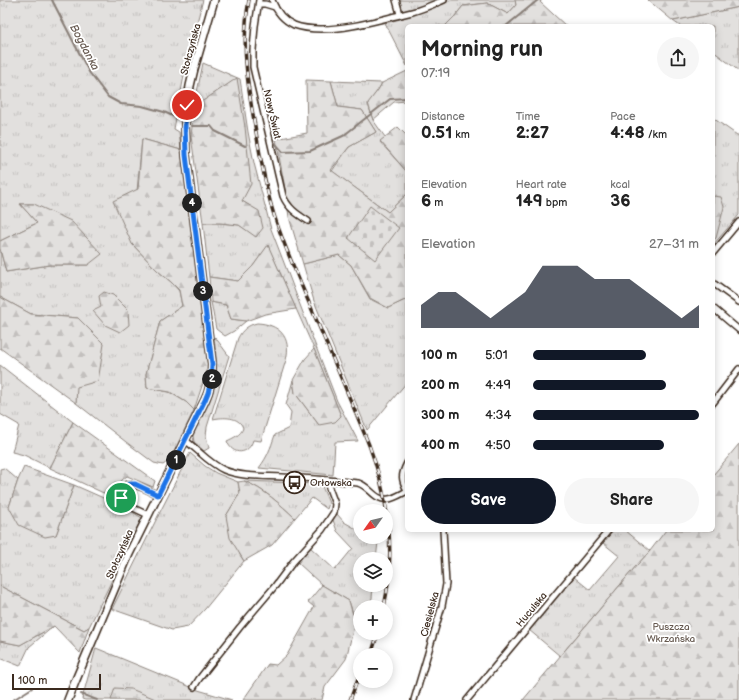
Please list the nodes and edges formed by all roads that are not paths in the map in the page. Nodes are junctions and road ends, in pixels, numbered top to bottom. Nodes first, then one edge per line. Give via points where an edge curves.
1 (214, 0) edge
2 (272, 0) edge
3 (396, 0) edge
4 (444, 0) edge
5 (259, 2) edge
6 (275, 7) junction
7 (400, 14) junction
8 (308, 221) dead end
9 (739, 222) edge
10 (715, 252) edge
11 (715, 284) edge
12 (739, 302) edge
13 (715, 310) edge
14 (739, 330) edge
15 (739, 369) edge
16 (715, 400) edge
17 (185, 440) junction
18 (405, 469) edge
19 (327, 480) junction
20 (405, 486) edge
21 (405, 492) edge
22 (158, 495) junction
23 (148, 515) junction
24 (442, 532) edge
25 (607, 532) edge
26 (194, 687) dead end
27 (68, 700) edge
28 (414, 700) edge
29 (467, 700) edge

1 - 17 street, Stołczyńska via 190,86 185,131 212,375 208,393
2 - 6 street
3 - 7 street
4 - 7 street via 413,12
5 - 6 street
5 - 8 street, Nowy Świat via 253,67 283,196 292,210
6 - 7 street via 285,20 312,29 348,27
9 - 10 street
11 - 12 street
13 - 14 street
15 - 16 street
17 - 19 street via 212,463 230,472
17 - 22 street, Stołczyńska
18 - 20 street via 402,477
19 - 21 street via 362,484 376,497 383,499
19 - 26 street via 335,504 334,512
22 - 23 street, Stołczyńska
22 - 23 street via 135,484 127,484 122,489 122,502
23 - 27 street, Stołczyńska via 125,563
24 - 28 street, Ciesielska via 445,592
25 - 29 street, Huculska

